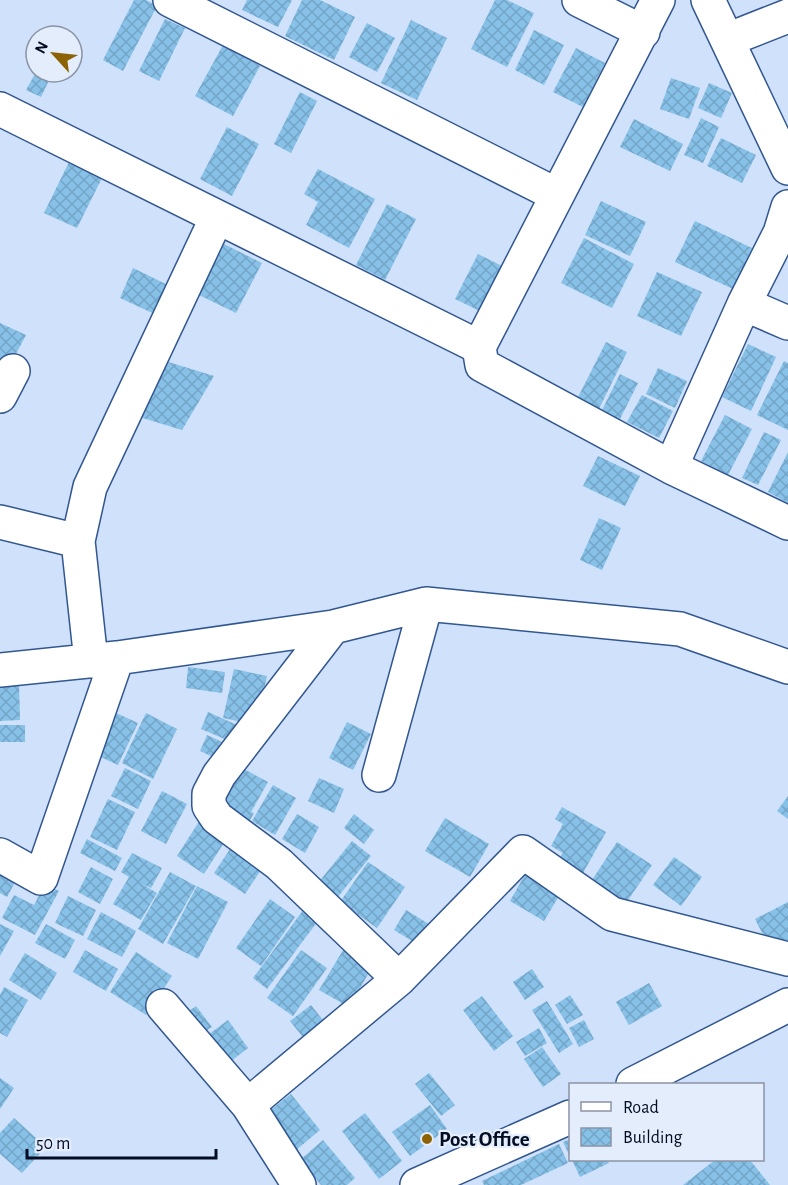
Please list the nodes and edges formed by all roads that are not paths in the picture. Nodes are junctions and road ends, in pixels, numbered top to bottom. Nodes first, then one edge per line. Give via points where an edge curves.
1 (171, 0) edge
2 (579, 0) edge
3 (658, 0) edge
4 (708, 0) edge
5 (208, 8) edge
6 (788, 16) edge
7 (643, 32) junction
8 (727, 40) junction
9 (0, 109) edge
10 (788, 168) edge
11 (557, 195) junction
12 (788, 207) edge
13 (217, 217) junction
14 (744, 304) junction
15 (788, 323) edge
16 (479, 347) junction
17 (671, 467) junction
18 (0, 522) edge
19 (788, 523) edge
20 (78, 541) junction
21 (426, 604) junction
22 (333, 627) junction
23 (104, 659) junction
24 (788, 667) edge
25 (0, 670) edge
26 (379, 775) dead end
27 (0, 855) edge
28 (788, 959) edge
29 (399, 979) junction
30 (788, 1005) edge
31 (163, 1006) dead end
32 (635, 1083) edge
33 (248, 1105) junction
34 (569, 1117) edge
35 (299, 1185) edge
36 (417, 1185) edge

1 - 5 street
2 - 7 street
3 - 7 street
4 - 8 street
5 - 11 street
6 - 8 street
7 - 11 street
8 - 10 street
9 - 13 street
11 - 16 street
12 - 14 street via 780,233
13 - 16 street
13 - 20 street via 90,487
14 - 15 street
14 - 17 street
16 - 17 street via 483,365
17 - 19 street
18 - 20 street
20 - 23 street
21 - 22 street
21 - 24 street via 680,629
21 - 26 street
22 - 23 street
22 - 29 street via 219,775 209,794 209,806 217,818 279,864
23 - 25 street
23 - 27 street via 41,878
28 - 29 street via 612,914 523,852
29 - 33 street
30 - 32 street
31 - 33 street
33 - 35 street
34 - 36 street

